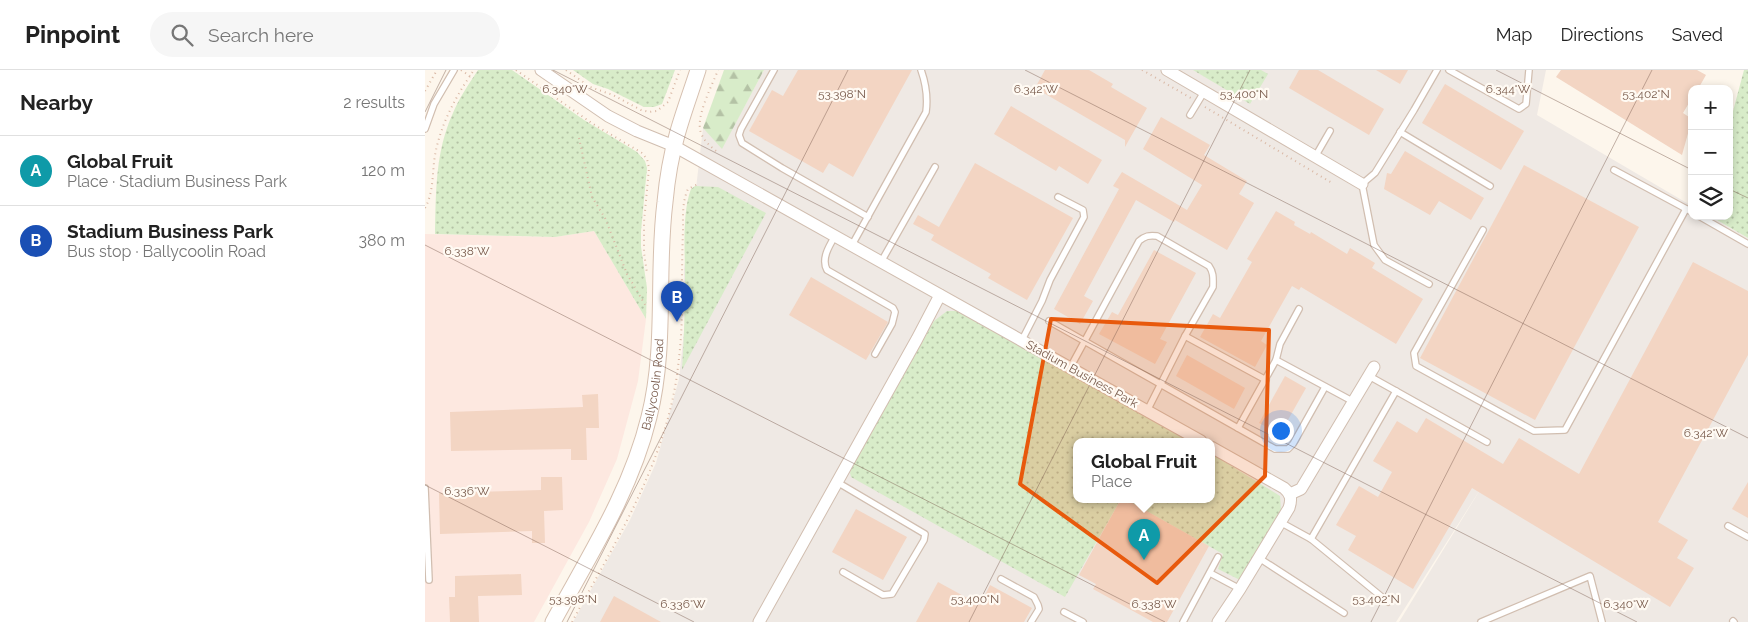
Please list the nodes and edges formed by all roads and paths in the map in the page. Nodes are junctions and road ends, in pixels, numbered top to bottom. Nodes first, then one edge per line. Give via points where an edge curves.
1 (437, 70) edge
2 (455, 70) edge
3 (461, 70) edge
4 (474, 70) edge
5 (516, 70) edge
6 (541, 70) edge
7 (566, 70) edge
8 (680, 70) edge
9 (698, 70) edge
10 (718, 70) edge
11 (774, 70) edge
12 (921, 70) edge
13 (1142, 70) edge
14 (1167, 70) edge
15 (1437, 70) edge
16 (1449, 70) edge
17 (1529, 70) edge
18 (470, 76) junction
19 (425, 91) edge
20 (1204, 92) junction
21 (1198, 103) junction
22 (1190, 116) dead end
23 (425, 129) edge
24 (1330, 131) dead end
25 (1400, 132) junction
26 (579, 138) dead end
27 (674, 146) junction
28 (716, 151) dead end
29 (1315, 157) junction
30 (935, 167) dead end
31 (1615, 170) dead end
32 (1332, 183) dead end
33 (1362, 184) junction
34 (1490, 186) dead end
35 (1058, 197) dead end
36 (425, 208) edge
37 (1688, 210) edge
38 (1688, 213) edge
39 (868, 217) junction
40 (1706, 220) edge
41 (1483, 230) dead end
42 (835, 236) junction
43 (1748, 244) edge
44 (852, 246) junction
45 (881, 262) junction
46 (648, 278) dead end
47 (1429, 284) dead end
48 (940, 294) junction
49 (649, 304) dead end
50 (1299, 309) dead end
51 (1049, 322) dead end
52 (1185, 336) junction
53 (1022, 340) junction
54 (1085, 342) junction
55 (875, 354) dead end
56 (1276, 360) junction
57 (1070, 368) junction
58 (1371, 371) joint
59 (1266, 380) junction
60 (1161, 384) junction
61 (1325, 387) junction
62 (1396, 390) junction
63 (1354, 402) junction
64 (1147, 411) junction
65 (1239, 428) junction
66 (1196, 438) edge
67 (1487, 442) dead end
68 (1215, 449) edge
69 (837, 482) junction
70 (425, 488) edge
71 (1290, 494) junction
72 (1280, 522) junction
73 (1728, 526) dead end
74 (1748, 537) edge
75 (1311, 539) junction
76 (1218, 557) dead end
77 (1259, 558) junction
78 (843, 572) dead end
79 (1210, 572) junction
80 (1001, 578) dead end
81 (429, 580) dead end
82 (1240, 589) junction
83 (1389, 602) dead end
84 (1064, 612) dead end
85 (1344, 613) dead end
86 (553, 622) edge
87 (759, 622) edge
88 (1031, 622) edge
89 (1082, 622) edge
90 (1183, 622) edge
91 (1218, 622) edge
92 (1481, 622) edge
93 (1602, 622) edge

1 - 19 path
2 - 23 lane via 434,104
3 - 18 path
4 - 18 path
5 - 46 path via 647,159 644,253
6 - 27 street, Stadium Business Park via 608,116
7 - 8 path via 591,87 649,112 657,111 668,102
9 - 27 street, Ballycoolin Road
10 - 28 path via 699,124 705,141
11 - 39 lane via 741,129 741,143
12 - 39 lane via 926,84 926,112
13 - 21 path
14 - 20 street
15 - 25 lane
16 - 17 lane via 1519,109 1526,104
18 - 36 path via 443,127
20 - 21 lane
20 - 29 street
21 - 22 lane
21 - 32 path
24 - 29 lane
25 - 33 lane via 1375,173
25 - 34 lane
26 - 49 path via 592,197 605,218 627,274 649,312
27 - 42 street, Stadium Business Park
27 - 86 street, Ballycoolin Road via 665,202 661,325 650,416 634,468 614,512
29 - 33 street
30 - 45 lane
31 - 37 lane
33 - 47 lane via 1374,245 1385,260
35 - 53 lane via 1083,210 1084,217
38 - 41 lane via 1565,430 1534,431 1416,366 1414,353
39 - 44 lane
40 - 43 lane
42 - 44 street, Stadium Business Park
42 - 55 lane via 825,257 827,270 895,312
44 - 45 street, Stadium Business Park
45 - 48 street, Stadium Business Park
48 - 53 street, Stadium Business Park
48 - 69 street
50 - 56 lane via 1280,344
51 - 54 lane
52 - 54 lane via 1213,287 1213,272 1209,266 1151,235 1139,241
52 - 59 lane
52 - 60 lane
53 - 57 street, Stadium Business Park
54 - 57 lane
54 - 60 lane
56 - 59 lane
56 - 61 lane
57 - 64 street, Stadium Business Park
58 - 62 lane
58 - 63 street
59 - 65 lane
60 - 64 lane
60 - 65 lane
61 - 63 lane
61 - 65 lane via 1288,449 1275,449
62 - 67 lane
62 - 75 lane
63 - 71 street via 1301,489
64 - 66 street, Stadium Business Park
68 - 71 street
69 - 78 lane via 925,534 892,594 883,595
69 - 87 street
70 - 81 lane
71 - 72 street via 1291,502
72 - 75 lane
72 - 77 street
73 - 74 lane
75 - 83 lane
76 - 79 lane
77 - 82 street
77 - 85 lane
79 - 82 lane
79 - 90 lane
80 - 88 lane via 1037,600 1039,609
82 - 91 street
84 - 89 lane
92 - 93 lane via 1590,576

